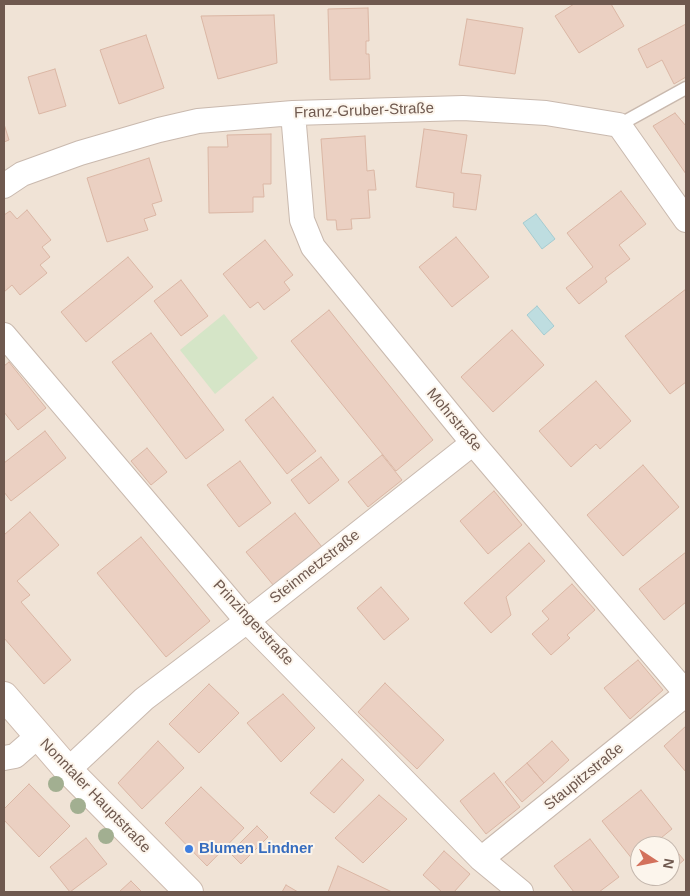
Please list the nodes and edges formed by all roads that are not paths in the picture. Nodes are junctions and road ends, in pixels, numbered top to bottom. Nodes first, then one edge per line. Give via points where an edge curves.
1 (686, 88) edge
2 (293, 113) junction
3 (618, 125) junction
4 (4, 186) edge
5 (686, 220) edge
6 (4, 335) edge
7 (473, 443) junction
8 (247, 621) junction
9 (686, 694) edge
10 (4, 696) edge
11 (38, 736) junction
12 (4, 758) edge
13 (68, 770) junction
14 (482, 859) junction
15 (189, 892) edge
16 (521, 892) edge

1 - 3 lane
2 - 3 street, Franz-Gruber-Straße via 463,108 546,113
2 - 4 street, Franz-Gruber-Straße via 198,121 159,130 80,152 22,174
2 - 7 street, Mohrstraße via 302,220 313,247
3 - 5 street
6 - 8 street, Prinzingerstraße
7 - 8 street, Steinmetzstraße
7 - 9 street, Mohrstraße
8 - 13 street, Steinmetzstraße via 144,699
8 - 14 street, Prinzingerstraße
9 - 14 street, Staupitzstraße
10 - 11 main road, Nonntaler Hauptstraße
11 - 12 street via 15,756
11 - 13 main road, Nonntaler Hauptstraße
13 - 15 main road, Nonntaler Hauptstraße
14 - 16 street, Prinzingerstraße

